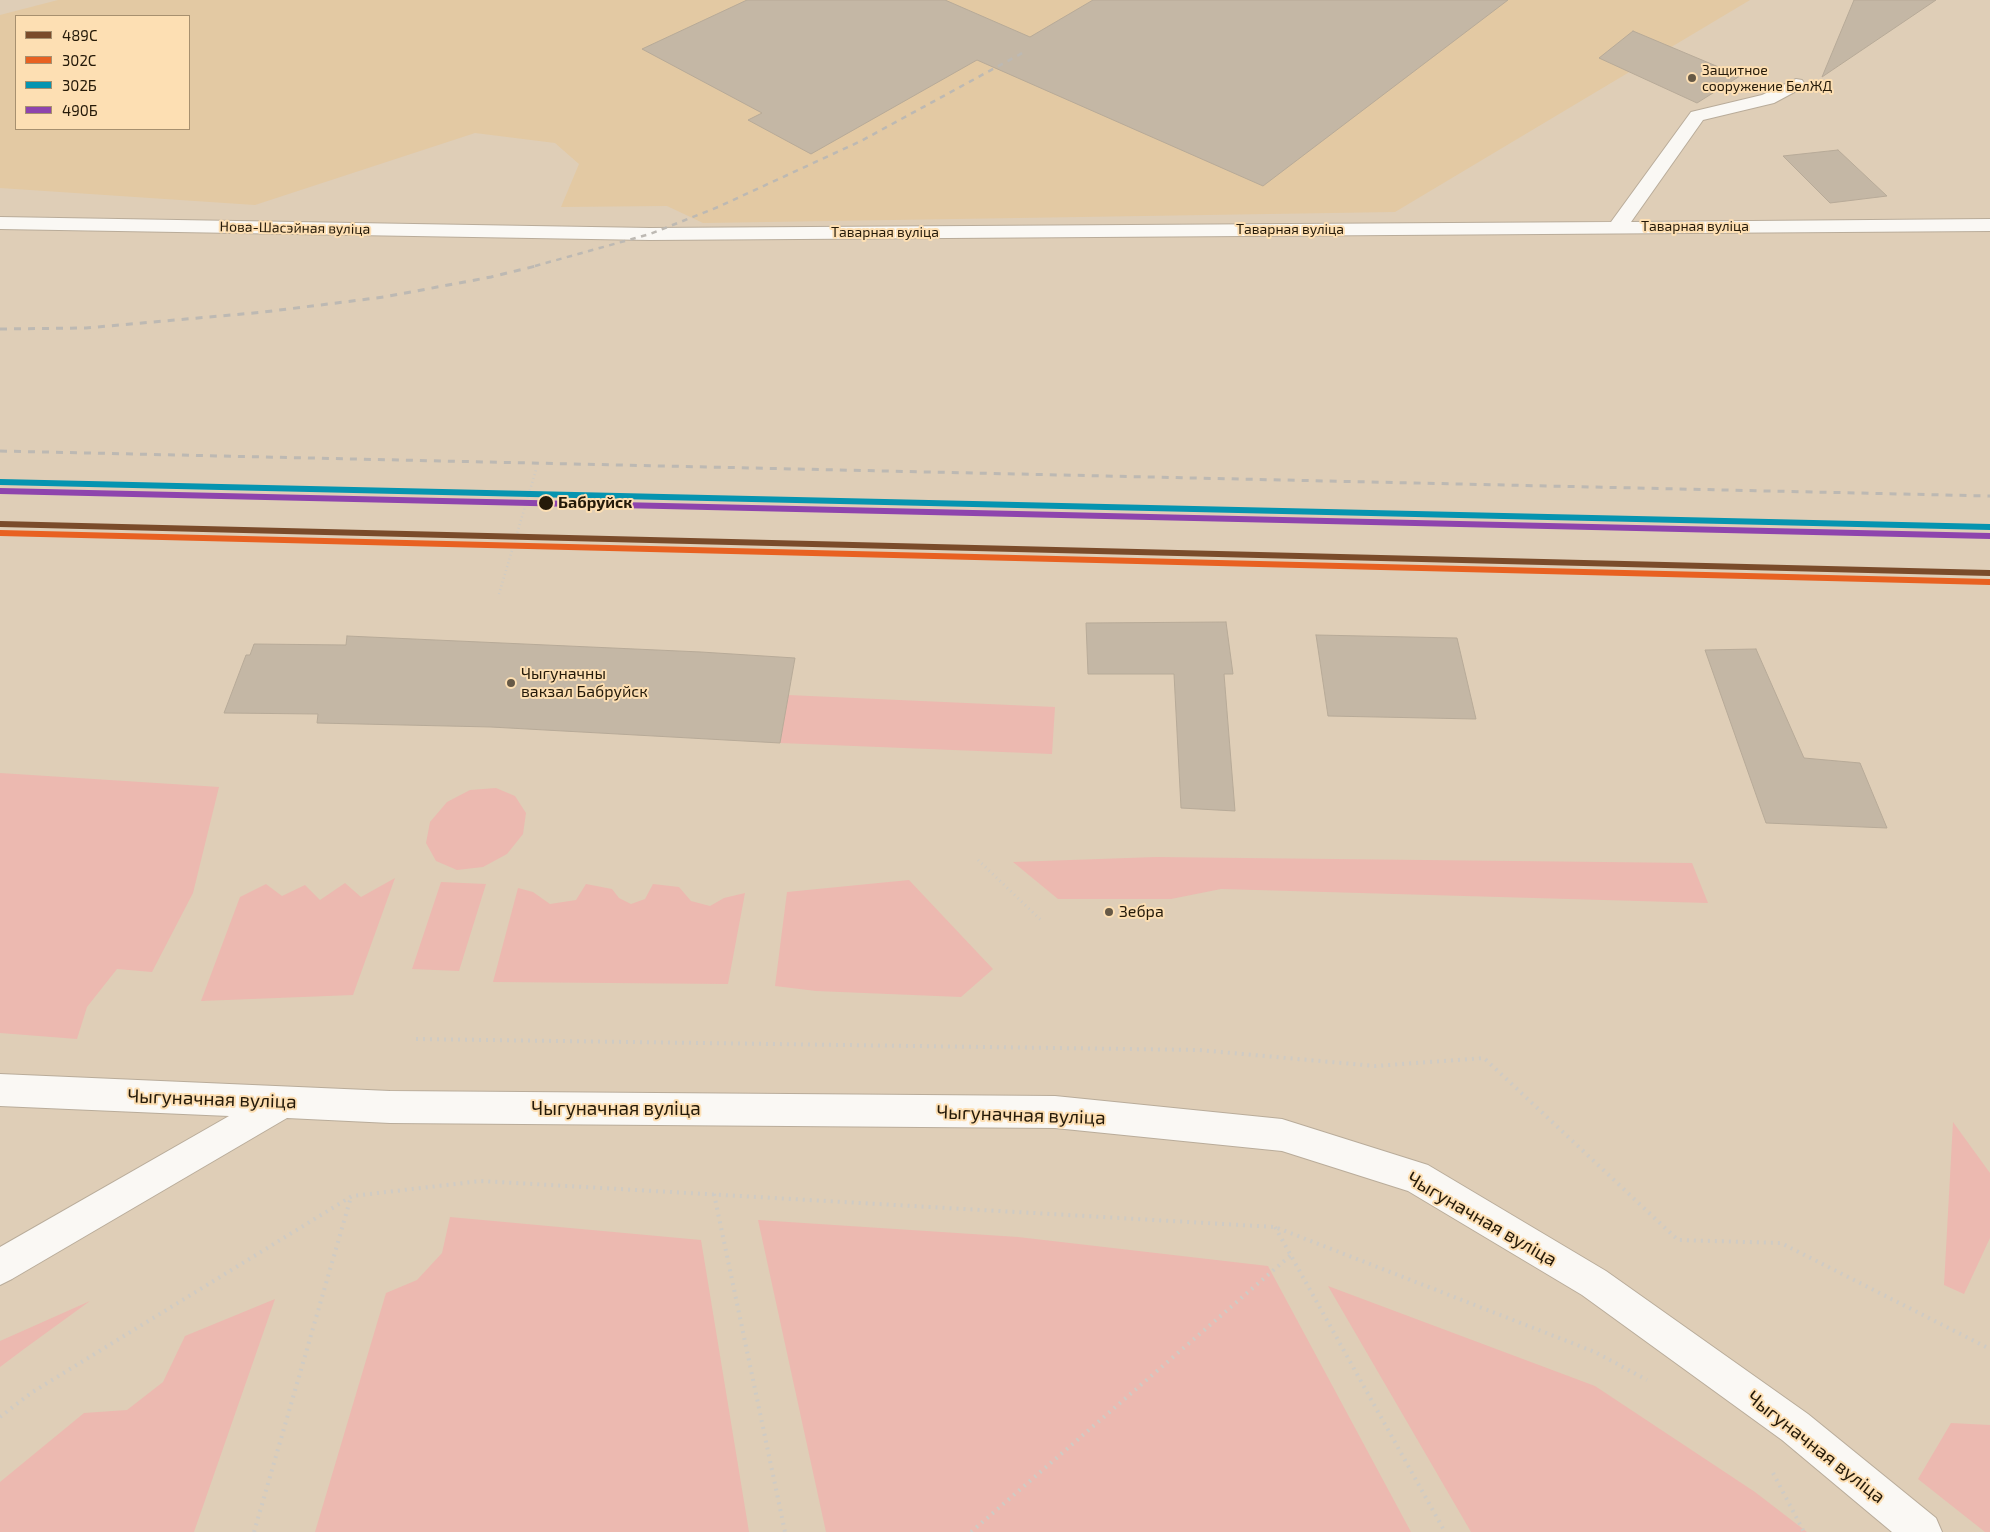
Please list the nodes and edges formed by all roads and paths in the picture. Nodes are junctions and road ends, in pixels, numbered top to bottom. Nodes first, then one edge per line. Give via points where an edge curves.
1 (1796, 84) dead end
2 (0, 223) edge
3 (1990, 225) edge
4 (1617, 227) junction
5 (590, 232) joint
6 (536, 470) dead end
7 (499, 594) dead end
8 (978, 860) dead end
9 (1043, 922) dead end
10 (416, 1039) dead end
11 (0, 1090) edge
12 (284, 1102) junction
13 (714, 1194) junction
14 (352, 1196) junction
15 (1275, 1227) junction
16 (1290, 1255) junction
17 (0, 1267) edge
18 (1990, 1349) edge
19 (1656, 1385) dead end
20 (0, 1417) edge
21 (1784, 1477) dead end
22 (254, 1532) edge
23 (785, 1532) edge
24 (971, 1532) edge
25 (1445, 1532) edge
26 (1804, 1532) edge
27 (1922, 1532) edge

1 - 4 street via 1768,99 1697,116
2 - 5 street, Нова-Шасэйная вуліца
3 - 4 street, Таварная вуліца
4 - 5 street, Таварная вуліца
6 - 7 path
8 - 9 path
10 - 18 path via 1199,1050 1375,1066 1484,1058 1678,1240 1782,1243
11 - 12 street, Чыгуначная вуліца
12 - 17 street
12 - 27 street, Чыгуначная вуліца via 390,1107 1055,1112 1282,1135 1416,1177 1594,1283 1795,1426
13 - 14 path via 481,1181
13 - 15 path
13 - 23 path
14 - 20 path via 31,1393
14 - 22 path
15 - 16 path
15 - 19 path via 1595,1352
16 - 24 path
16 - 25 path
21 - 26 path via 1769,1465

